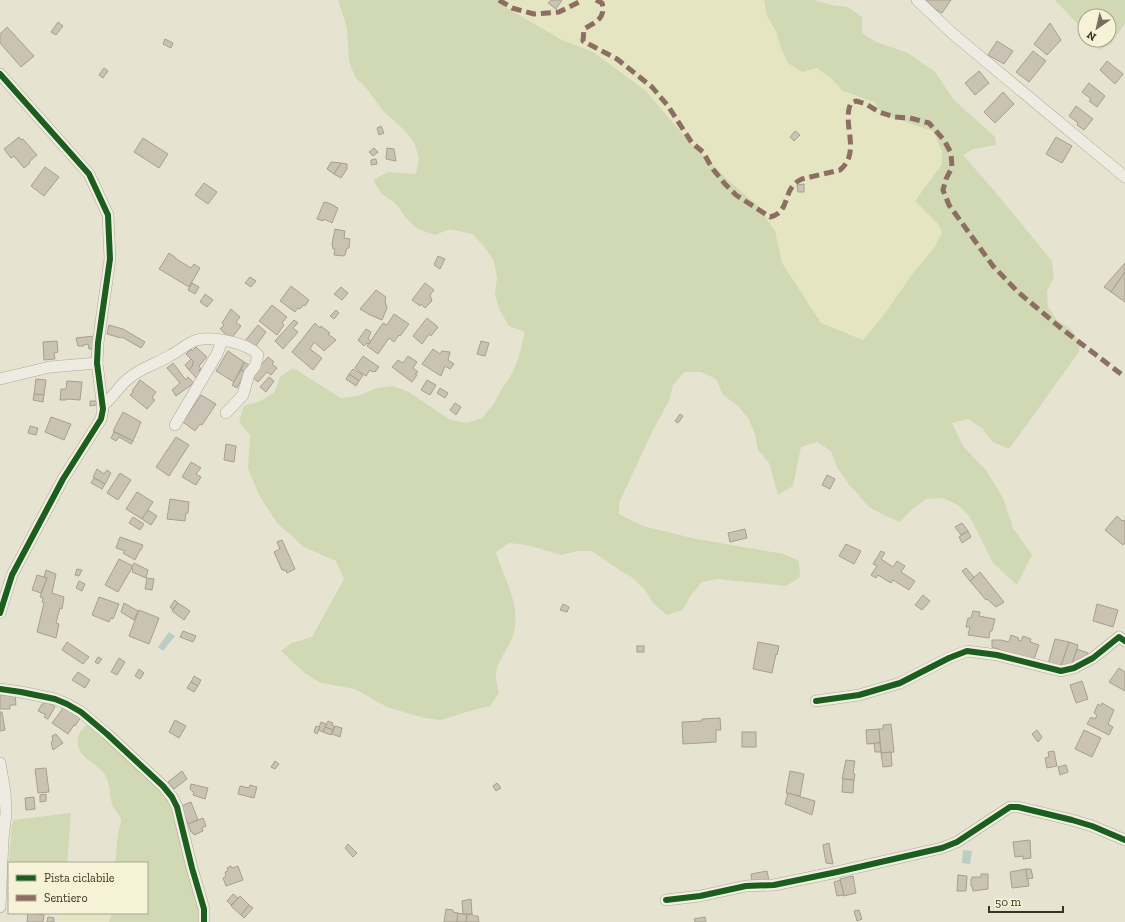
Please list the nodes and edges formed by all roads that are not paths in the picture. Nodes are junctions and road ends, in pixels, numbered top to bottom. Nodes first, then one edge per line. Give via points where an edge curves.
1 (917, 0) edge
2 (0, 74) edge
3 (1125, 177) edge
4 (222, 341) junction
5 (97, 363) junction
6 (0, 379) edge
7 (102, 406) junction
8 (226, 413) dead end
9 (175, 425) dead end
10 (0, 613) edge
11 (1122, 639) edge
12 (0, 689) edge
13 (816, 701) dead end
14 (0, 763) edge
15 (1125, 840) edge
16 (666, 900) dead end
17 (0, 907) edge
18 (204, 922) edge

1 - 3 street via 953,34
2 - 5 street via 89,174 108,215 110,259
4 - 7 street via 204,339 192,342 142,369 120,386
4 - 8 street via 245,346 258,355 243,396
4 - 9 street
5 - 6 street via 50,367
5 - 7 street
7 - 10 street via 100,419 63,479 12,575
11 - 13 street via 1074,668 1061,671 997,655 967,652 949,658 900,683 859,695
12 - 18 street via 54,700 81,712 172,797 177,807 204,909
14 - 17 street via 6,814 2,839
15 - 16 street via 1072,820 1010,807 957,842 942,848 774,885 746,886

